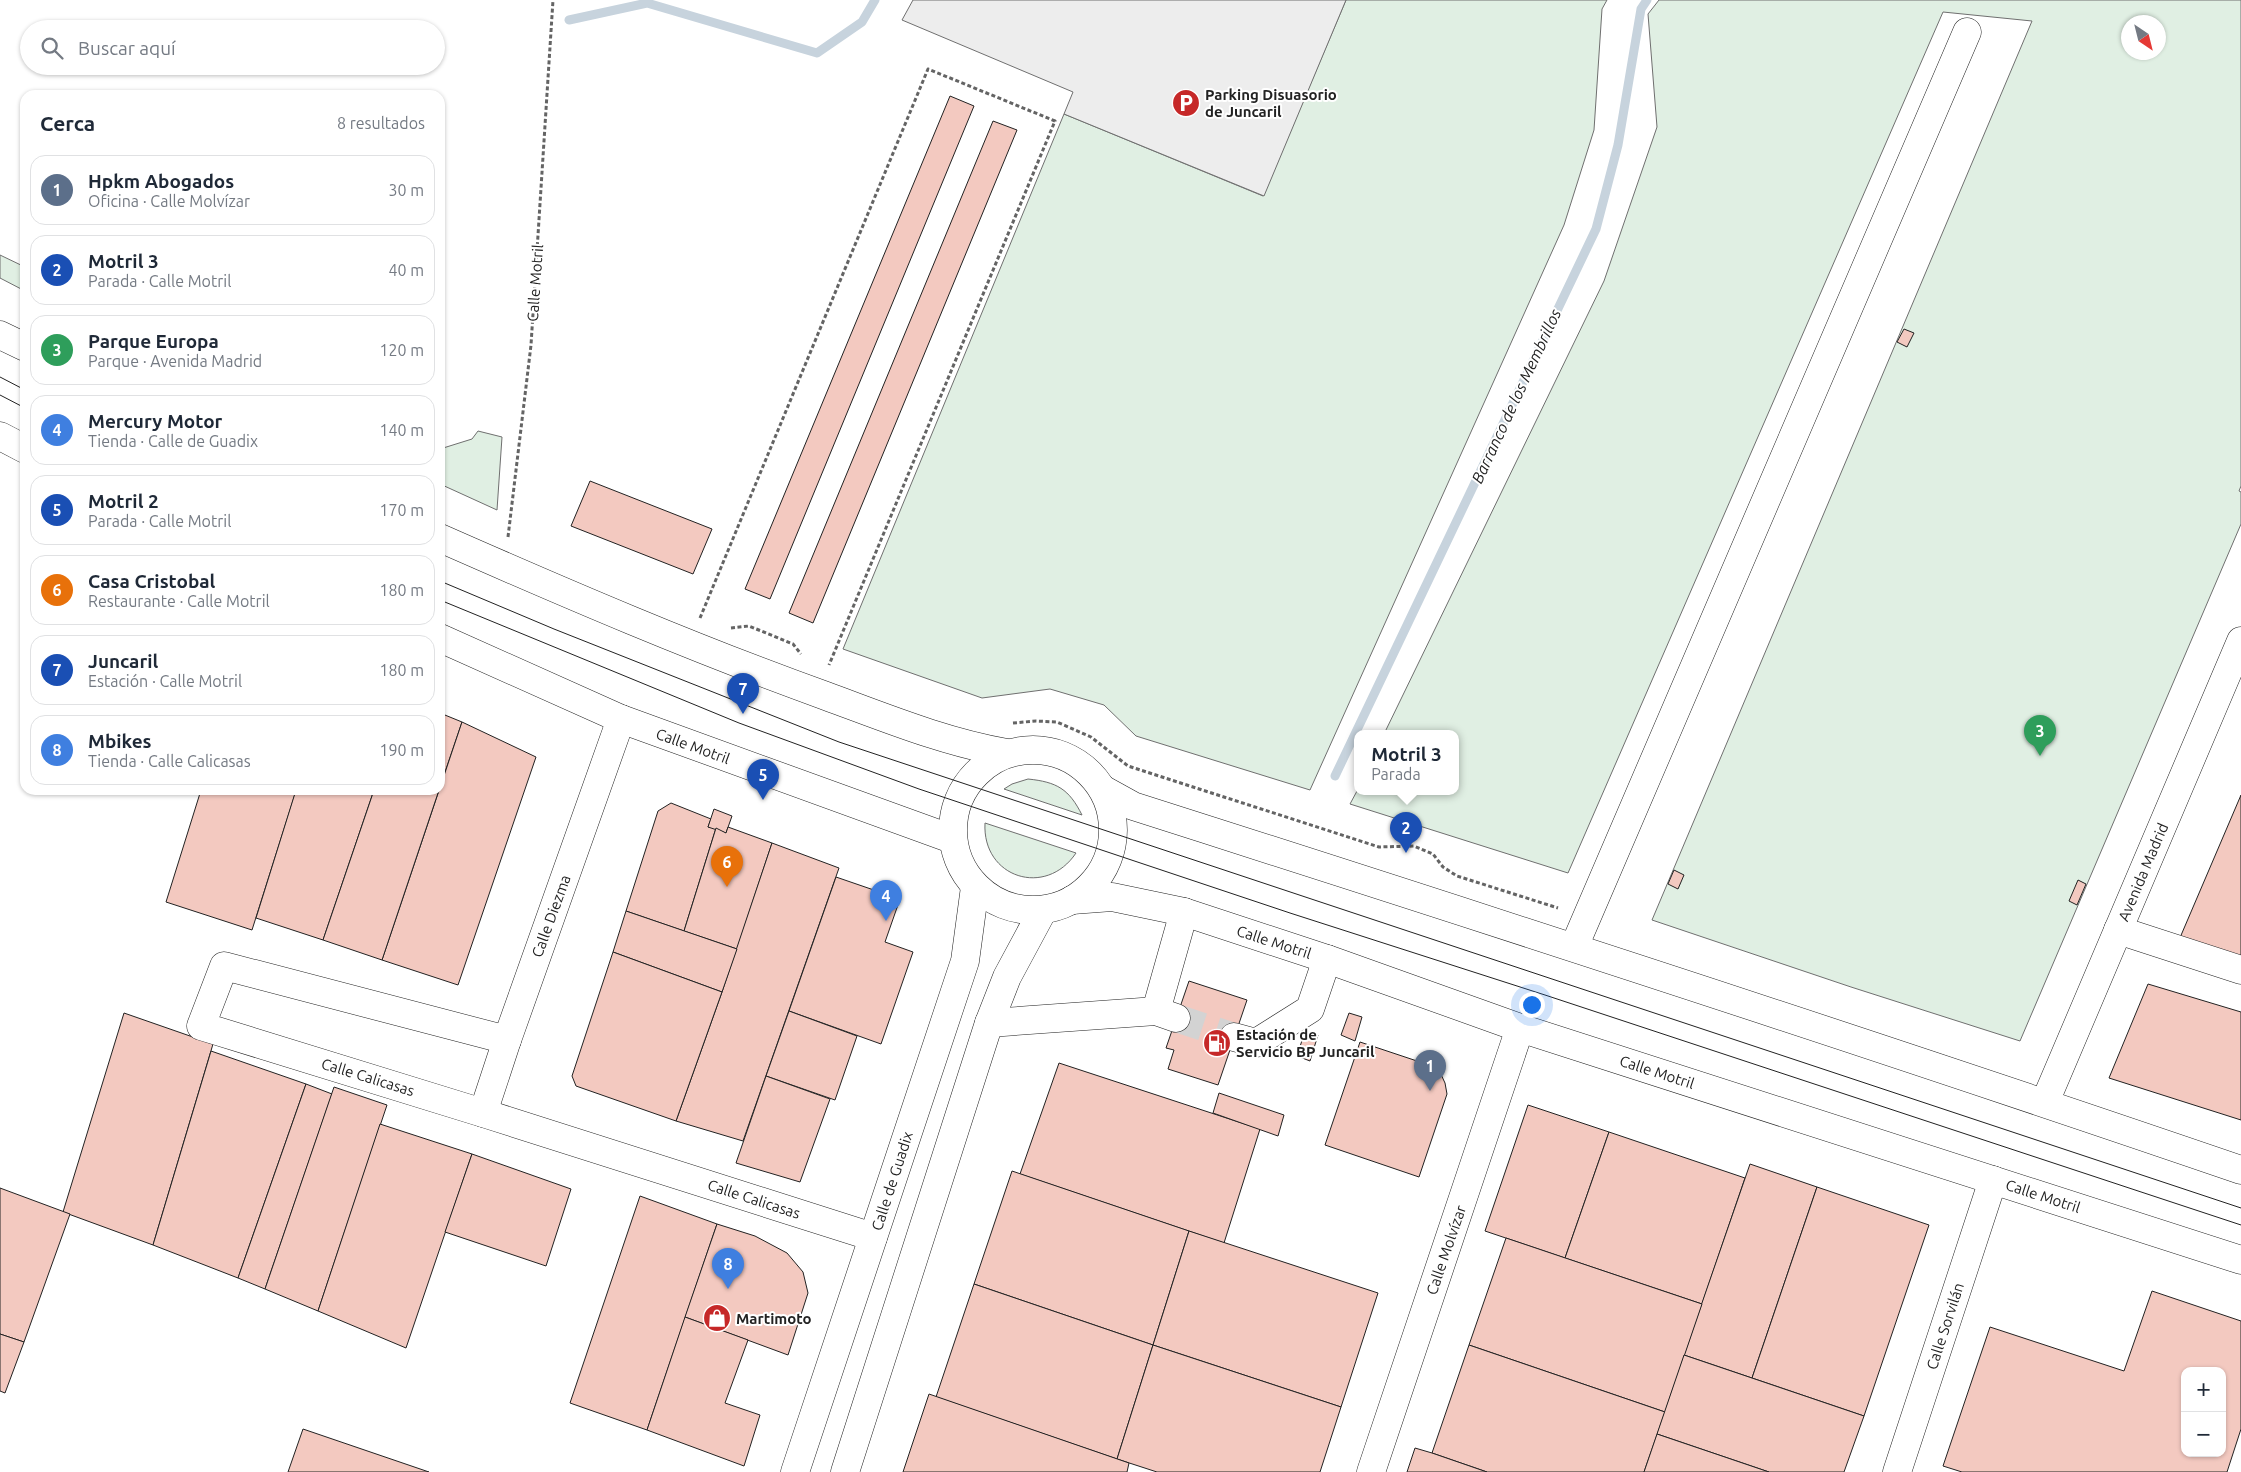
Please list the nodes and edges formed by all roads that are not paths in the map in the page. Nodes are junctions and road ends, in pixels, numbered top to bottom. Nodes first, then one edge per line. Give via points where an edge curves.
1 (1967, 32) dead end
2 (0, 335) edge
3 (20, 345) edge
4 (0, 436) edge
5 (20, 446) edge
6 (445, 540) edge
7 (445, 640) edge
8 (2241, 641) edge
9 (2231, 691) edge
10 (622, 719) junction
11 (1007, 753) junction
12 (1104, 790) junction
13 (952, 839) junction
14 (975, 887) junction
15 (1072, 900) junction
16 (1043, 910) junction
17 (1184, 912) junction
18 (2118, 930) junction
19 (1574, 947) junction
20 (1327, 959) junction
21 (2241, 970) edge
22 (989, 1023) junction
23 (1520, 1028) junction
24 (1234, 1037) tunnel mouth
25 (507, 1040) junction
26 (2045, 1102) junction
27 (483, 1113) junction
28 (2241, 1170) edge
29 (1992, 1180) junction
30 (874, 1237) junction
31 (2241, 1260) edge
32 (795, 1472) edge
33 (845, 1472) edge
34 (1371, 1472) edge
35 (1897, 1472) edge

1 - 19 street
2 - 3 street
4 - 5 street
6 - 11 street via 753,670 937,737
7 - 10 street, Calle Motril
8 - 9 street, Avenida Madrid
9 - 18 street, Avenida Madrid
10 - 13 street, Calle Motril
10 - 25 street, Calle Diezma
11 - 12 street via 1033,748 1064,755 1084,766
11 - 13 street via 979,769 962,791 954,811
12 - 15 street via 1113,816 1113,844 1096,880
12 - 19 street via 1132,806
13 - 14 street via 961,867
14 - 16 street via 991,900 1013,908
14 - 30 street, Calle de Guadix via 965,961
15 - 16 street
15 - 17 street, Calle Motril via 1112,897
16 - 22 street via 1007,977
17 - 20 street, Calle Motril
17 - 22 street via 1166,1015
18 - 21 street
18 - 26 street, Avenida Madrid
19 - 26 street
20 - 23 street, Calle Motril
20 - 24 street via 1310,1009 1256,1043
22 - 33 street
23 - 29 street, Calle Motril
23 - 34 street, Calle Molvízar
25 - 27 street, Calle Diezma
25 - 27 street, Calle Calicasas via 224,966 201,1026
26 - 28 street
27 - 30 street, Calle Calicasas
29 - 31 street, Calle Motril
29 - 35 street, Calle Sorvilán
30 - 32 street, Calle de Guadix

